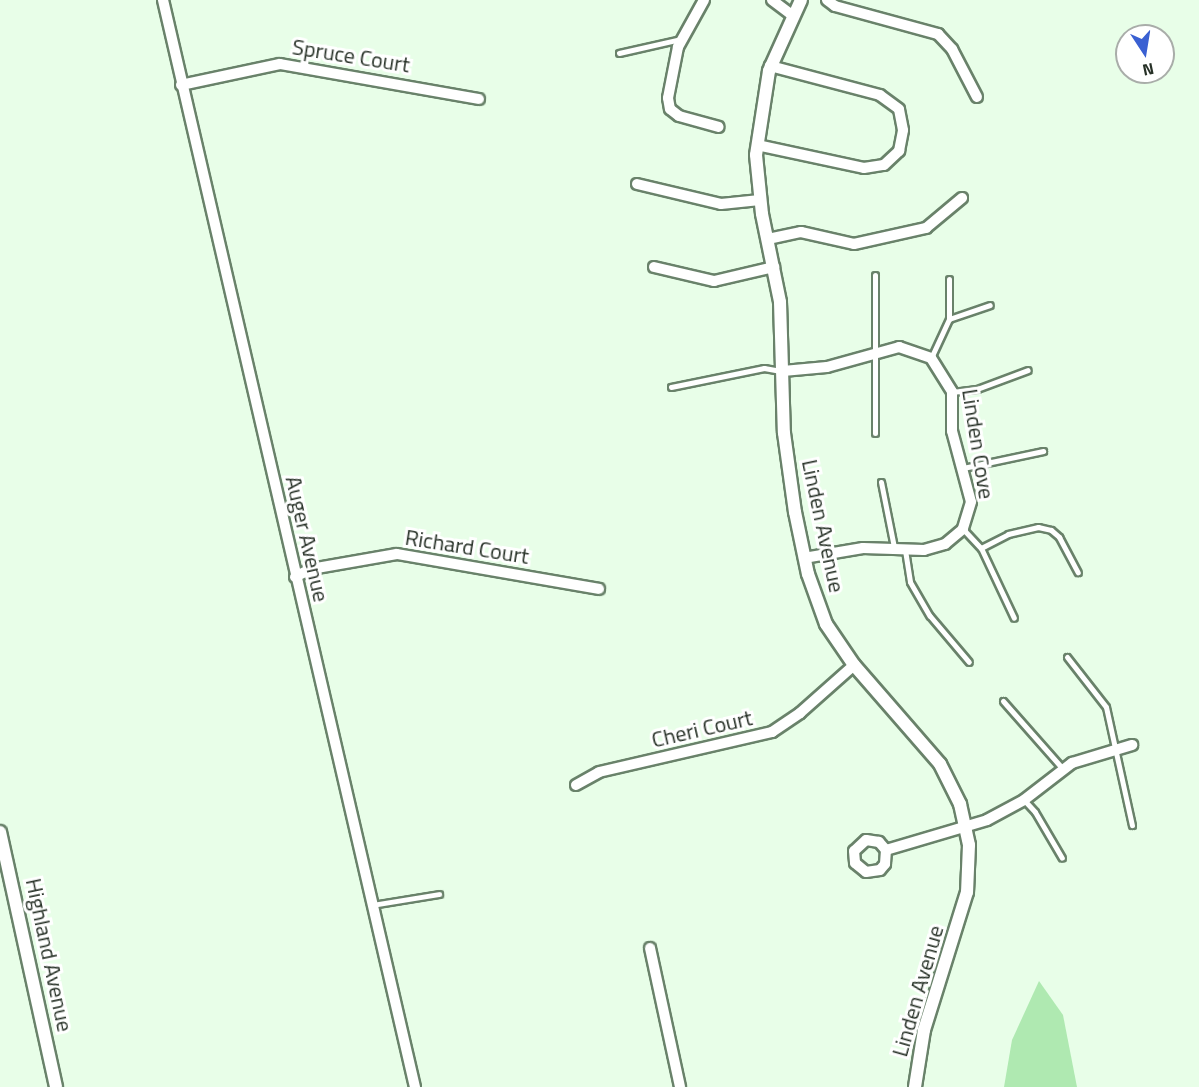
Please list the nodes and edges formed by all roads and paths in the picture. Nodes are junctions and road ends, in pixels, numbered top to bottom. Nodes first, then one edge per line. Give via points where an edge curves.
1 (163, 0) edge
2 (704, 0) edge
3 (772, 0) edge
4 (801, 0) edge
5 (827, 0) edge
6 (792, 15) junction
7 (682, 39) junction
8 (619, 53) dead end
9 (771, 66) junction
10 (181, 85) junction
11 (977, 97) dead end
12 (479, 99) dead end
13 (719, 127) dead end
14 (757, 145) junction
15 (636, 184) dead end
16 (962, 198) dead end
17 (760, 200) junction
18 (768, 239) junction
19 (654, 267) dead end
20 (774, 267) junction
21 (875, 275) dead end
22 (950, 279) dead end
23 (990, 305) dead end
24 (949, 319) junction
25 (875, 352) junction
26 (931, 358) junction
27 (1028, 370) dead end
28 (783, 371) junction
29 (671, 387) dead end
30 (952, 392) junction
31 (875, 433) dead end
32 (1043, 451) dead end
33 (963, 468) junction
34 (881, 482) dead end
35 (963, 529) junction
36 (900, 548) junction
37 (981, 548) junction
38 (804, 558) junction
39 (1078, 572) dead end
40 (295, 577) junction
41 (599, 589) dead end
42 (1014, 618) dead end
43 (1067, 657) dead end
44 (969, 662) dead end
45 (854, 665) junction
46 (1003, 701) dead end
47 (1131, 745) dead end
48 (1116, 748) junction
49 (1063, 769) junction
50 (576, 786) dead end
51 (1024, 800) junction
52 (1132, 825) dead end
53 (967, 826) junction
54 (0, 832) edge
55 (886, 850) dead end
56 (1062, 858) dead end
57 (439, 894) dead end
58 (372, 905) junction
59 (650, 948) dead end
60 (56, 1087) edge
61 (415, 1087) edge
62 (680, 1087) edge
63 (915, 1087) edge

1 - 10 street, Auger Avenue
2 - 7 street
3 - 6 street
4 - 6 street, Linden Avenue
5 - 11 street via 835,6 938,34 952,49
6 - 9 street, Linden Avenue
7 - 8 lane
7 - 13 street via 668,98 670,109 679,116
9 - 14 street, Linden Avenue via 761,100
9 - 14 street via 880,95 899,110 903,130 899,151 884,165 864,168
10 - 12 street, Spruce Court via 280,64
10 - 40 street, Auger Avenue
14 - 17 street, Linden Avenue
15 - 17 street via 721,204
16 - 18 street via 926,228 854,244 801,232
17 - 18 street, Linden Avenue
18 - 20 street, Linden Avenue
19 - 20 street via 714,281
20 - 28 street, Linden Avenue via 784,335
21 - 25 lane
22 - 24 lane
23 - 24 lane
24 - 26 lane
25 - 26 street via 899,347
25 - 28 street via 827,367
25 - 31 lane
26 - 30 street, Linden Cove
27 - 30 lane via 977,389
28 - 29 lane via 764,368
28 - 38 street, Linden Avenue via 788,473
30 - 33 street, Linden Cove via 952,431
32 - 33 lane
33 - 35 street, Linden Cove via 971,502
34 - 36 lane
35 - 36 street, Linden Cove via 945,544 924,550
35 - 37 lane
36 - 38 street, Linden Cove
36 - 44 lane via 920,599
37 - 39 lane via 1008,534 1038,527 1059,537
37 - 42 lane
38 - 45 street, Linden Avenue via 826,624
40 - 41 street, Richard Court via 311,569 397,554
40 - 58 street, Auger Avenue
43 - 48 lane via 1106,707
45 - 50 street, Cheri Court via 800,713 772,732 599,772
45 - 53 street, Linden Avenue via 940,764
46 - 49 lane
47 - 48 street
48 - 49 street
48 - 52 lane
49 - 51 street
51 - 53 street
51 - 56 lane
53 - 55 street
53 - 63 street, Linden Avenue via 968,892 924,1030
54 - 60 street, Highland Avenue
57 - 58 lane
58 - 61 street, Auger Avenue
59 - 62 street

